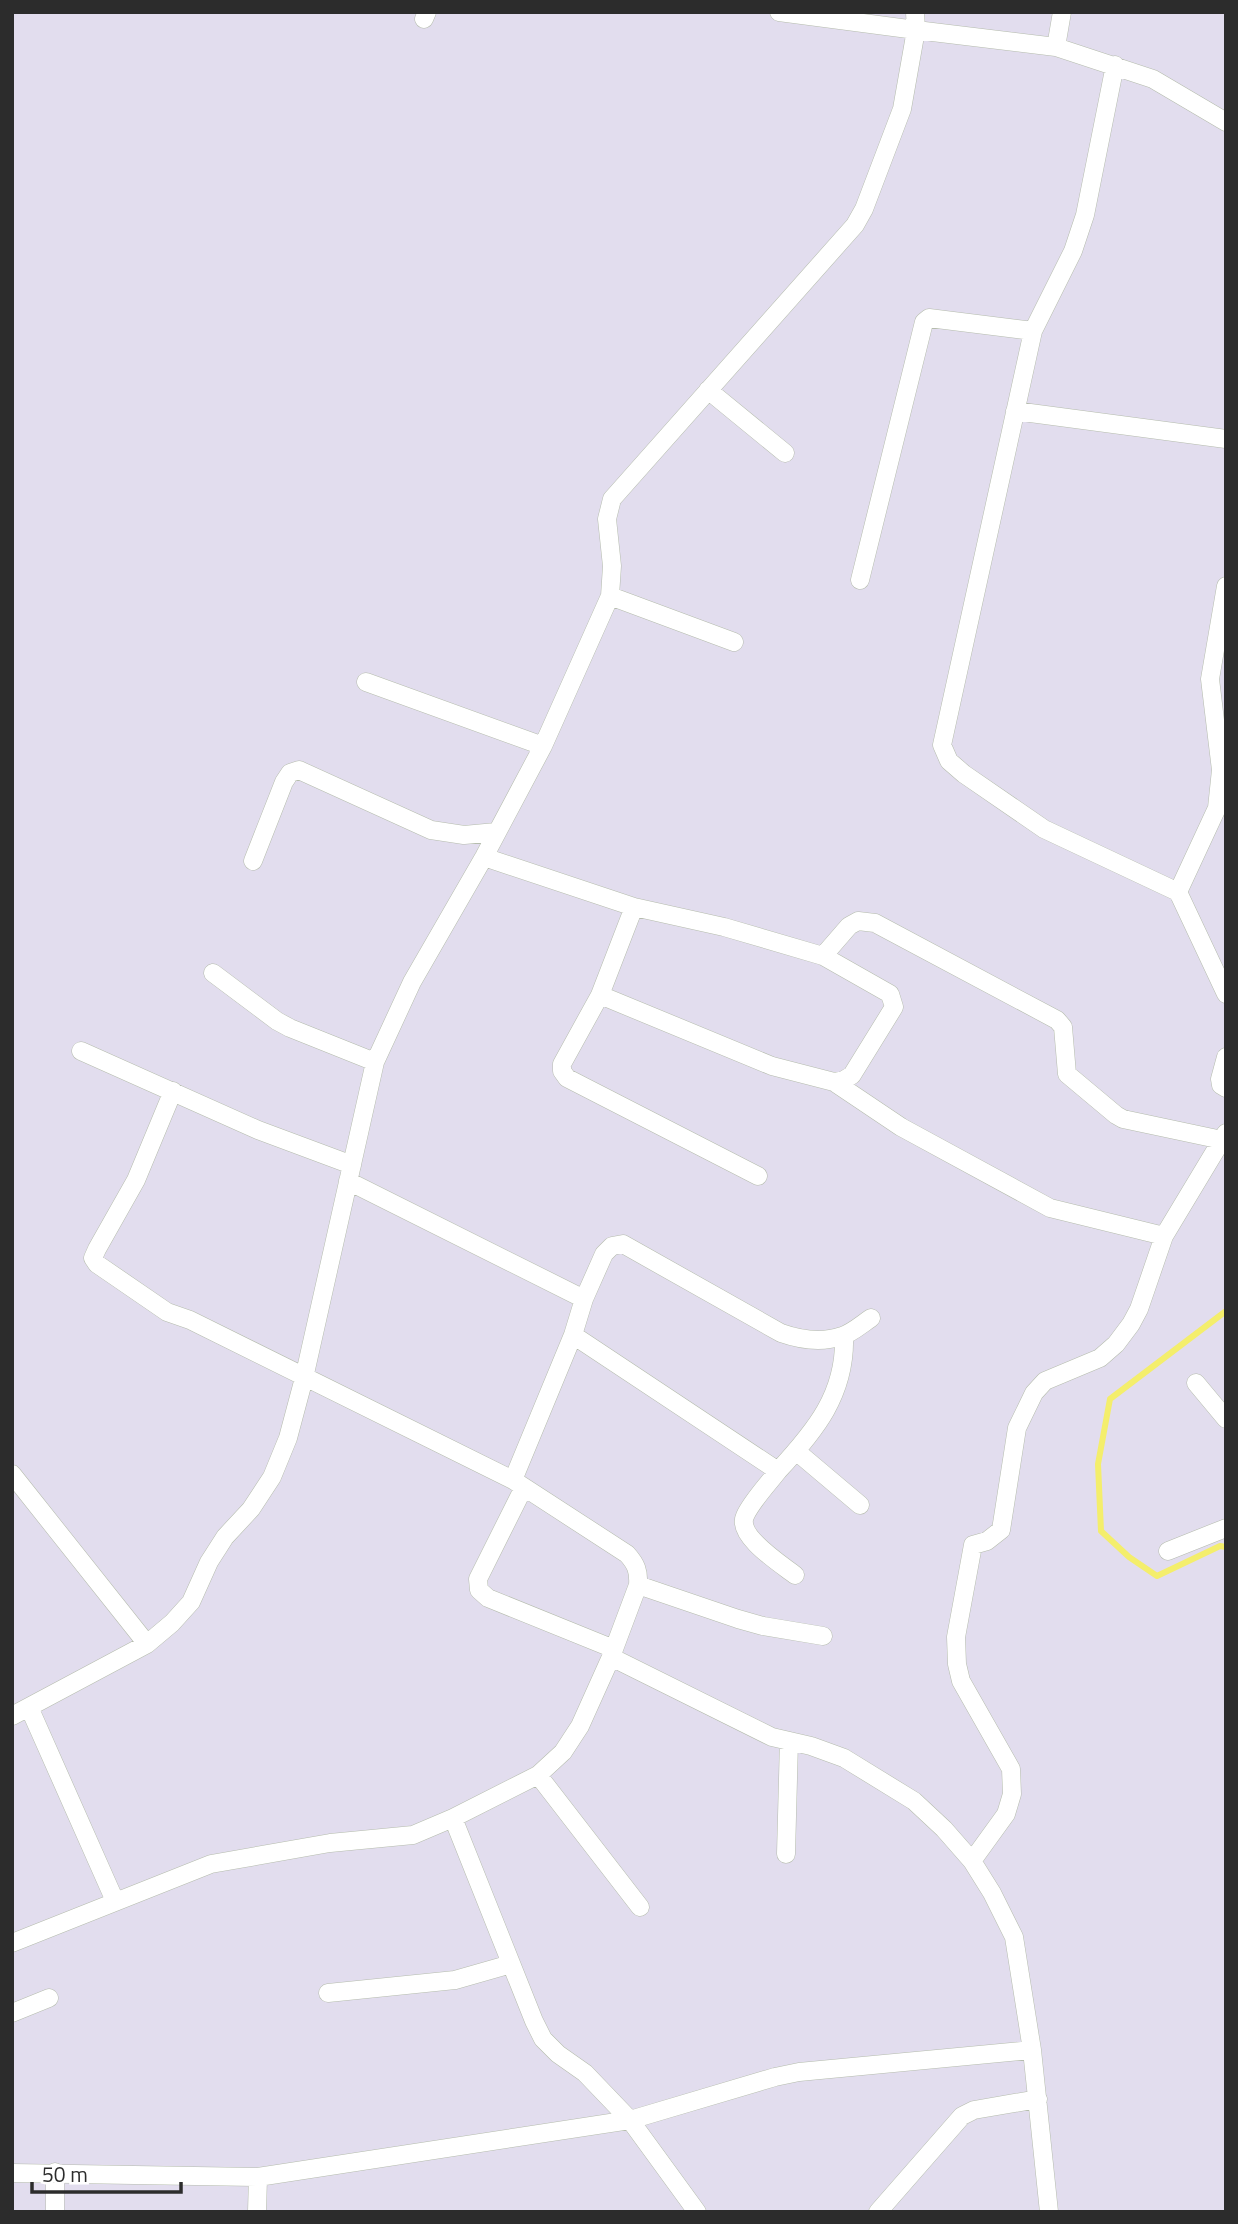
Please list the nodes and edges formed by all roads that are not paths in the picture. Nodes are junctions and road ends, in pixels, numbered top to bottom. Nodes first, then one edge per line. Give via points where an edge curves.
1 (779, 12) edge
2 (1062, 12) edge
3 (916, 21) edge
4 (1056, 47) junction
5 (1115, 65) junction
6 (1225, 117) edge
7 (1033, 331) junction
8 (708, 390) junction
9 (1015, 411) junction
10 (1226, 439) edge
11 (785, 453) dead end
12 (860, 580) dead end
13 (1226, 586) edge
14 (610, 596) junction
15 (734, 642) dead end
16 (366, 682) dead end
17 (543, 746) junction
18 (496, 832) junction
19 (484, 857) junction
20 (253, 861) dead end
21 (1178, 892) junction
22 (634, 907) junction
23 (823, 956) junction
24 (213, 973) dead end
25 (1226, 994) edge
26 (600, 995) junction
27 (80, 1051) dead end
28 (1226, 1057) edge
29 (375, 1062) junction
30 (834, 1082) junction
31 (1226, 1088) edge
32 (173, 1091) junction
33 (1224, 1137) edge
34 (350, 1173) junction
35 (758, 1176) dead end
36 (1164, 1236) junction
37 (584, 1299) junction
38 (871, 1318) dead end
39 (573, 1335) junction
40 (844, 1336) junction
41 (304, 1378) junction
42 (1196, 1383) dead end
43 (1226, 1419) edge
44 (796, 1451) junction
45 (778, 1471) junction
46 (12, 1474) edge
47 (519, 1483) junction
48 (860, 1505) dead end
49 (1226, 1528) edge
50 (1168, 1551) dead end
51 (795, 1575) dead end
52 (638, 1585) junction
53 (823, 1636) dead end
54 (147, 1644) junction
55 (613, 1653) junction
56 (29, 1707) junction
57 (12, 1716) edge
58 (789, 1741) junction
59 (538, 1775) junction
60 (453, 1818) junction
61 (786, 1854) dead end
62 (972, 1861) junction
63 (115, 1901) junction
64 (640, 1907) dead end
65 (12, 1943) edge
66 (511, 1964) junction
67 (328, 1993) dead end
68 (49, 1998) dead end
69 (12, 2013) edge
70 (1032, 2050) junction
71 (1038, 2099) junction
72 (630, 2120) junction
73 (55, 2172) junction
74 (12, 2173) edge
75 (258, 2177) junction
76 (55, 2212) edge
77 (257, 2212) edge
78 (697, 2212) edge
79 (878, 2212) edge
80 (1049, 2212) edge

1 - 3 street
2 - 4 street
3 - 4 street
3 - 8 street via 902,109 855,225
4 - 5 street
5 - 6 street via 1153,79
5 - 7 street via 1085,215 1073,251
7 - 9 street
7 - 12 street via 929,318 924,322
8 - 11 street
8 - 14 street via 612,499 607,519
9 - 10 street
9 - 21 street via 942,745 949,761 964,774 1044,829
13 - 21 street via 1210,678 1221,770 1216,808
14 - 15 street
14 - 17 street
16 - 17 street
17 - 18 street
18 - 19 street
18 - 20 street via 464,835 431,830 299,770 284,782
19 - 22 street
19 - 29 street via 412,982
21 - 25 street
22 - 23 street
22 - 26 street
23 - 30 street via 894,1000 852,1074
23 - 33 street via 849,926 858,921 874,923 1057,1020 1063,1027 1066,1074 1116,1115
24 - 29 street via 290,1028
26 - 30 street via 772,1066
26 - 35 street via 562,1064 567,1077
27 - 32 street
28 - 31 street via 1220,1079
29 - 34 street
30 - 36 street via 901,1127 1050,1208
32 - 34 street
32 - 41 street via 136,1181 93,1258 167,1312
33 - 36 street
34 - 37 street
34 - 41 street
36 - 62 street via 1139,1309 1116,1344 1100,1357 1045,1381 1034,1393 1017,1428 1001,1530 973,1545 956,1637 957,1664 961,1681 1011,1769 1012,1794 1006,1814
37 - 39 street
37 - 40 street via 604,1254 623,1244 781,1333 810,1340
38 - 40 street
39 - 45 street
39 - 47 street
40 - 44 street via 838,1384 826,1412
41 - 47 street
41 - 54 street via 272,1477 225,1537 191,1602
42 - 43 street
44 - 45 street
44 - 48 street
45 - 51 street via 744,1517 743,1528
46 - 54 street
47 - 52 street via 627,1554 635,1562
47 - 55 street via 478,1579 479,1590
49 - 50 street
52 - 53 street via 751,1623
52 - 55 street
54 - 56 street
55 - 58 street via 772,1737
55 - 59 street via 580,1726 563,1752
56 - 57 street
56 - 63 street
58 - 61 street
58 - 62 street via 844,1758 914,1801
59 - 60 street
59 - 64 street
60 - 63 street via 413,1835 330,1843 211,1864
60 - 66 street
62 - 70 street via 1014,1937
63 - 65 street
66 - 67 street via 455,1980
66 - 72 street via 543,2039 585,2073
68 - 69 street
70 - 71 street
70 - 72 street via 799,2072
71 - 79 street via 962,2116
71 - 80 street
72 - 75 street
72 - 78 street
73 - 74 street
73 - 75 street
73 - 76 street
75 - 77 street

